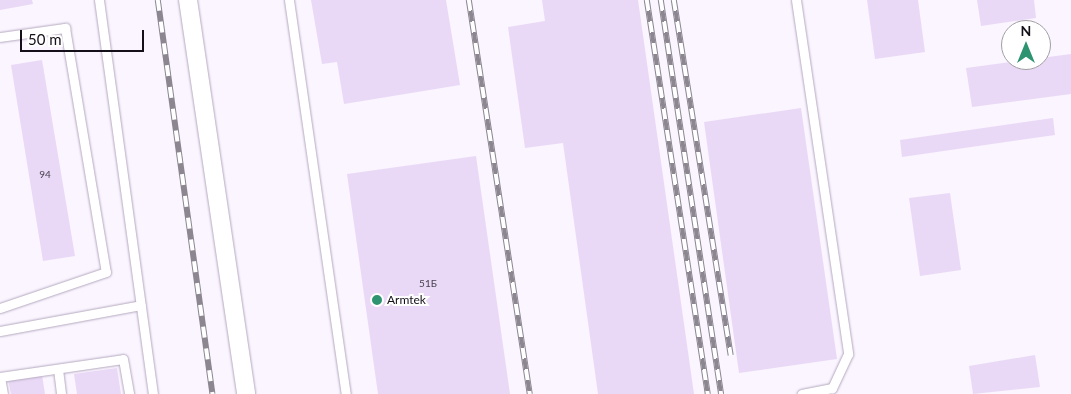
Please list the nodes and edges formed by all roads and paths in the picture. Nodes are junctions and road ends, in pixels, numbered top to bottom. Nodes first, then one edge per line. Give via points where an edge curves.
1 (99, 0) edge
2 (188, 0) edge
3 (289, 0) edge
4 (796, 0) edge
5 (0, 38) edge
6 (141, 305) junction
7 (0, 308) edge
8 (0, 332) edge
9 (58, 370) junction
10 (0, 377) edge
11 (3, 394) edge
12 (61, 394) edge
13 (129, 394) edge
14 (153, 394) edge
15 (246, 394) edge
16 (346, 394) edge
17 (802, 394) edge

1 - 6 lane
2 - 15 street
3 - 16 lane
4 - 17 lane via 848,354 832,388
5 - 7 lane via 65,28 106,272
6 - 8 lane
6 - 14 lane
9 - 10 lane
9 - 12 lane
9 - 13 lane via 123,359
10 - 11 lane

